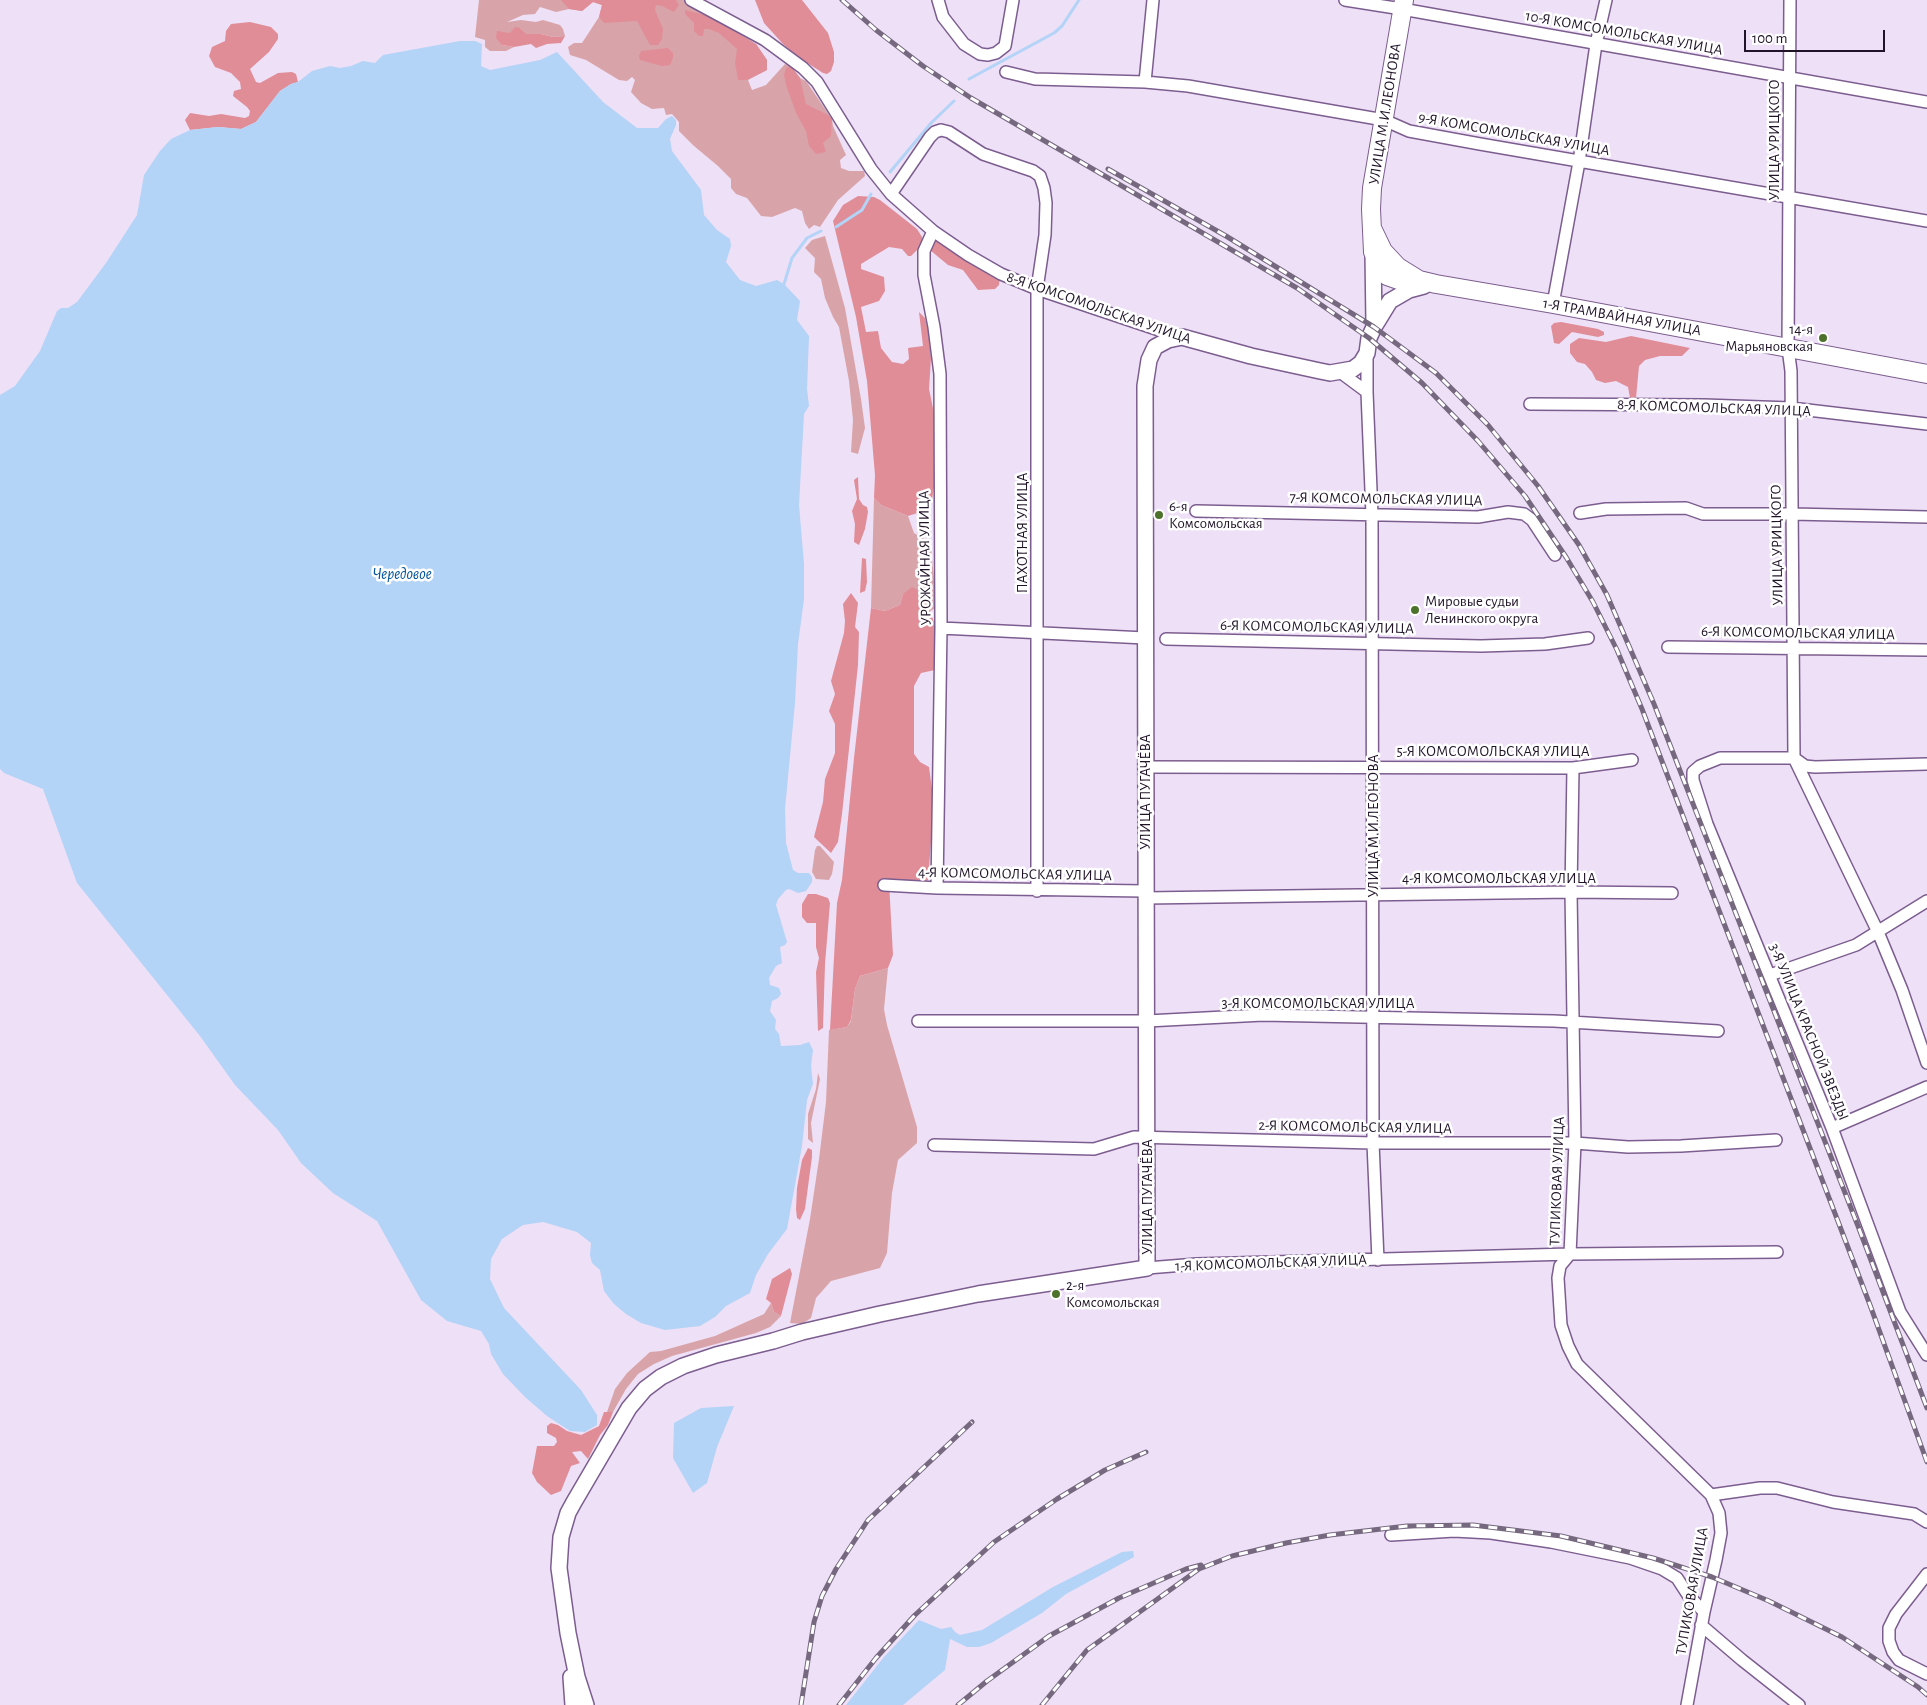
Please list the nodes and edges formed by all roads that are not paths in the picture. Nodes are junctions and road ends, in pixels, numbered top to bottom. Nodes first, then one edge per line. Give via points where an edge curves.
1 (691, 0) edge
2 (938, 0) edge
3 (1013, 0) edge
4 (1154, 0) edge
5 (1344, 0) edge
6 (1606, 0) edge
7 (1790, 0) edge
8 (1403, 4) edge
9 (1596, 44) junction
10 (1006, 72) dead end
11 (1789, 76) junction
12 (1145, 82) junction
13 (1927, 102) edge
14 (1384, 120) junction
15 (1579, 162) junction
16 (890, 194) junction
17 (1789, 198) junction
18 (1927, 221) edge
19 (933, 231) junction
20 (1378, 251) junction
21 (1392, 278) junction
22 (1427, 282) junction
23 (1037, 289) junction
24 (1374, 290) junction
25 (1390, 301) junction
26 (1553, 304) junction
27 (1143, 325) junction
28 (1182, 338) junction
29 (1370, 339) junction
30 (1155, 347) junction
31 (1788, 348) junction
32 (1340, 372) junction
33 (1927, 374) edge
34 (1367, 392) junction
35 (1530, 404) dead end
36 (1791, 408) junction
37 (1927, 424) edge
38 (1196, 511) dead end
39 (1580, 513) dead end
40 (1792, 514) junction
41 (1372, 515) junction
42 (1927, 517) edge
43 (1554, 555) dead end
44 (940, 628) junction
45 (1037, 631) junction
46 (1145, 638) junction
47 (1588, 638) dead end
48 (1166, 639) dead end
49 (1373, 644) junction
50 (1668, 647) dead end
51 (1794, 648) junction
52 (1927, 650) edge
53 (1794, 758) junction
54 (1632, 760) dead end
55 (1927, 764) edge
56 (1373, 766) junction
57 (1145, 767) junction
58 (1573, 768) junction
59 (884, 885) dead end
60 (936, 888) junction
61 (1037, 890) junction
62 (1571, 892) junction
63 (1672, 893) dead end
64 (1145, 894) junction
65 (1373, 894) junction
66 (1927, 901) edge
67 (1878, 932) junction
68 (1770, 975) junction
69 (1373, 1017) junction
70 (918, 1021) dead end
71 (1147, 1022) junction
72 (1572, 1023) junction
73 (1718, 1031) dead end
74 (1927, 1063) edge
75 (1927, 1087) edge
76 (1832, 1128) junction
77 (1147, 1138) junction
78 (1776, 1140) dead end
79 (1373, 1143) junction
80 (1575, 1143) junction
81 (934, 1145) dead end
82 (1777, 1252) dead end
83 (1570, 1254) junction
84 (1378, 1260) junction
85 (1147, 1268) junction
86 (1927, 1355) edge
87 (1711, 1495) junction
88 (1927, 1522) edge
89 (1391, 1535) dead end
90 (1927, 1574) edge
91 (1704, 1612) junction
92 (1701, 1625) junction
93 (568, 1633) junction
94 (1927, 1674) edge
95 (573, 1705) edge
96 (586, 1705) edge
97 (1687, 1705) edge
98 (1799, 1705) edge

1 - 16 street, 8-Я КОМСОМОЛЬСКАЯ УЛИЦА via 765,40 803,68 817,82
2 - 3 street via 943,17 964,44 988,55 1005,46
4 - 12 street
5 - 8 street, 10-Я КОМСОМОЛЬСКАЯ УЛИЦА
6 - 9 street
7 - 11 street, УЛИЦА УРИЦКОГО
8 - 9 street, 10-Я КОМСОМОЛЬСКАЯ УЛИЦА
8 - 14 main road, УЛИЦА М.И.ЛЕОНОВА
9 - 11 street, 10-Я КОМСОМОЛЬСКАЯ УЛИЦА
9 - 15 street
10 - 12 street, 9-Я КОМСОМОЛЬСКАЯ УЛИЦА via 1035,79
11 - 13 street, 10-Я КОМСОМОЛЬСКАЯ УЛИЦА
11 - 17 street, УЛИЦА УРИЦКОГО
12 - 14 street, 9-Я КОМСОМОЛЬСКАЯ УЛИЦА via 1188,86
14 - 15 street, 9-Я КОМСОМОЛЬСКАЯ УЛИЦА via 1410,131
14 - 20 main road, УЛИЦА М.И.ЛЕОНОВА via 1372,188 1372,228
15 - 17 street, 9-Я КОМСОМОЛЬСКАЯ УЛИЦА
15 - 26 street
16 - 19 street, 8-Я КОМСОМОЛЬСКАЯ УЛИЦА
16 - 23 street, ПАХОТНАЯ УЛИЦА via 930,138 941,130 984,154 1040,176 1046,203
17 - 18 street, 9-Я КОМСОМОЛЬСКАЯ УЛИЦА
17 - 31 street, УЛИЦА УРИЦКОГО
19 - 23 street, 8-Я КОМСОМОЛЬСКАЯ УЛИЦА via 1001,274
19 - 44 street, УРОЖАЙНАЯ УЛИЦА via 924,251 924,275 940,374
20 - 21 main road via 1382,271
20 - 22 main road via 1398,267
20 - 24 main road
21 - 22 main road via 1410,284
21 - 24 main road
21 - 25 main road
22 - 25 main road
22 - 26 main road, 1-Я ТРАМВАЙНАЯ УЛИЦА
23 - 27 street, 8-Я КОМСОМОЛЬСКАЯ УЛИЦА
23 - 45 street, ПАХОТНАЯ УЛИЦА
24 - 29 main road
25 - 29 main road
26 - 31 main road, 1-Я ТРАМВАЙНАЯ УЛИЦА
27 - 28 street, 8-Я КОМСОМОЛЬСКАЯ УЛИЦА
27 - 30 street
28 - 30 main road via 1168,340
28 - 32 main road, 8-Я КОМСОМОЛЬСКАЯ УЛИЦА via 1303,368
29 - 32 main road
29 - 34 street, УЛИЦА М.И.ЛЕОНОВА
30 - 46 main road, УЛИЦА ПУГАЧЁВА via 1149,360 1145,386
31 - 33 main road, 1-Я ТРАМВАЙНАЯ УЛИЦА
31 - 36 street, УЛИЦА УРИЦКОГО
32 - 34 street
34 - 41 street, УЛИЦА М.И.ЛЕОНОВА
35 - 36 street, 8-Я КОМСОМОЛЬСКАЯ УЛИЦА
36 - 37 street, 8-Я КОМСОМОЛЬСКАЯ УЛИЦА
36 - 40 street, УЛИЦА УРИЦКОГО
38 - 41 street, 7-Я КОМСОМОЛЬСКАЯ УЛИЦА
39 - 40 street via 1606,509 1686,508 1704,514
40 - 42 street
40 - 51 street, УЛИЦА УРИЦКОГО
41 - 43 street, 7-Я КОМСОМОЛЬСКАЯ УЛИЦА via 1478,517 1508,512 1524,514 1532,520
41 - 49 street, УЛИЦА М.И.ЛЕОНОВА
44 - 45 street
44 - 60 street, УРОЖАЙНАЯ УЛИЦА
45 - 46 street
45 - 61 street, ПАХОТНАЯ УЛИЦА
46 - 57 main road, УЛИЦА ПУГАЧЁВА
47 - 49 street, 6-Я КОМСОМОЛЬСКАЯ УЛИЦА via 1546,644 1481,646
48 - 49 street, 6-Я КОМСОМОЛЬСКАЯ УЛИЦА
49 - 56 street, УЛИЦА М.И.ЛЕОНОВА
50 - 51 street, 6-Я КОМСОМОЛЬСКАЯ УЛИЦА
51 - 52 street, 6-Я КОМСОМОЛЬСКАЯ УЛИЦА
51 - 53 street, УЛИЦА УРИЦКОГО
53 - 55 street via 1805,766 1815,767
53 - 67 street, УЛИЦА УРИЦКОГО
53 - 68 street, 3-Я УЛИЦА КРАСНОЙ ЗВЕЗДЫ via 1720,758 1693,772 1704,815
54 - 58 street, 5-Я КОМСОМОЛЬСКАЯ УЛИЦА
56 - 57 street, 5-Я КОМСОМОЛЬСКАЯ УЛИЦА
56 - 58 street, 5-Я КОМСОМОЛЬСКАЯ УЛИЦА
56 - 65 street, УЛИЦА М.И.ЛЕОНОВА
57 - 64 main road, УЛИЦА ПУГАЧЁВА
58 - 62 street, ТУПИКОВАЯ УЛИЦА
59 - 60 street, 4-Я КОМСОМОЛЬСКАЯ УЛИЦА
60 - 61 street, 4-Я КОМСОМОЛЬСКАЯ УЛИЦА
61 - 64 street, 4-Я КОМСОМОЛЬСКАЯ УЛИЦА
62 - 63 street, 4-Я КОМСОМОЛЬСКАЯ УЛИЦА
62 - 65 street, 4-Я КОМСОМОЛЬСКАЯ УЛИЦА
62 - 72 street, ТУПИКОВАЯ УЛИЦА
64 - 65 street, 4-Я КОМСОМОЛЬСКАЯ УЛИЦА
64 - 71 main road, УЛИЦА ПУГАЧЁВА
65 - 69 street, УЛИЦА М.И.ЛЕОНОВА
66 - 67 street
67 - 68 street via 1856,945
67 - 74 street, УЛИЦА УРИЦКОГО
68 - 76 street, 3-Я УЛИЦА КРАСНОЙ ЗВЕЗДЫ
69 - 71 street, 3-Я КОМСОМОЛЬСКАЯ УЛИЦА via 1263,1015
69 - 72 street, 3-Я КОМСОМОЛЬСКАЯ УЛИЦА
69 - 79 street, УЛИЦА М.И.ЛЕОНОВА
70 - 71 street, 3-Я КОМСОМОЛЬСКАЯ УЛИЦА
71 - 77 main road, УЛИЦА ПУГАЧЁВА
72 - 73 street, 3-Я КОМСОМОЛЬСКАЯ УЛИЦА
72 - 80 street, ТУПИКОВАЯ УЛИЦА
75 - 76 street
76 - 86 street, 3-Я УЛИЦА КРАСНОЙ ЗВЕЗДЫ via 1900,1312
77 - 79 street, 2-Я КОМСОМОЛЬСКАЯ УЛИЦА
77 - 81 street, 2-Я КОМСОМОЛЬСКАЯ УЛИЦА via 1124,1139 1094,1149
77 - 85 main road, УЛИЦА ПУГАЧЁВА
78 - 80 street, 2-Я КОМСОМОЛЬСКАЯ УЛИЦА via 1646,1146
79 - 80 street, 2-Я КОМСОМОЛЬСКАЯ УЛИЦА
79 - 84 street, УЛИЦА М.И.ЛЕОНОВА
80 - 83 street, ТУПИКОВАЯ УЛИЦА
82 - 83 street, 1-Я КОМСОМОЛЬСКАЯ УЛИЦА
83 - 84 street, 1-Я КОМСОМОЛЬСКАЯ УЛИЦА
83 - 87 street, ТУПИКОВАЯ УЛИЦА via 1560,1266 1558,1278 1561,1324 1577,1364
84 - 85 street, 1-Я КОМСОМОЛЬСКАЯ УЛИЦА
85 - 93 main road, 1-Я КОМСОМОЛЬСКАЯ УЛИЦА via 880,1314 716,1355 661,1377 645,1389 630,1408 568,1513 561,1537 559,1568
87 - 88 street via 1777,1488 1833,1502 1914,1514
87 - 91 street, ТУПИКОВАЯ УЛИЦА via 1719,1514 1721,1533
89 - 91 street via 1454,1531 1491,1533 1630,1558 1677,1578 1688,1596
90 - 94 street via 1889,1628 1889,1641 1899,1660
91 - 92 street, ТУПИКОВАЯ УЛИЦА
92 - 97 street, ТУПИКОВАЯ УЛИЦА
92 - 98 street
93 - 95 main road
93 - 96 main road

